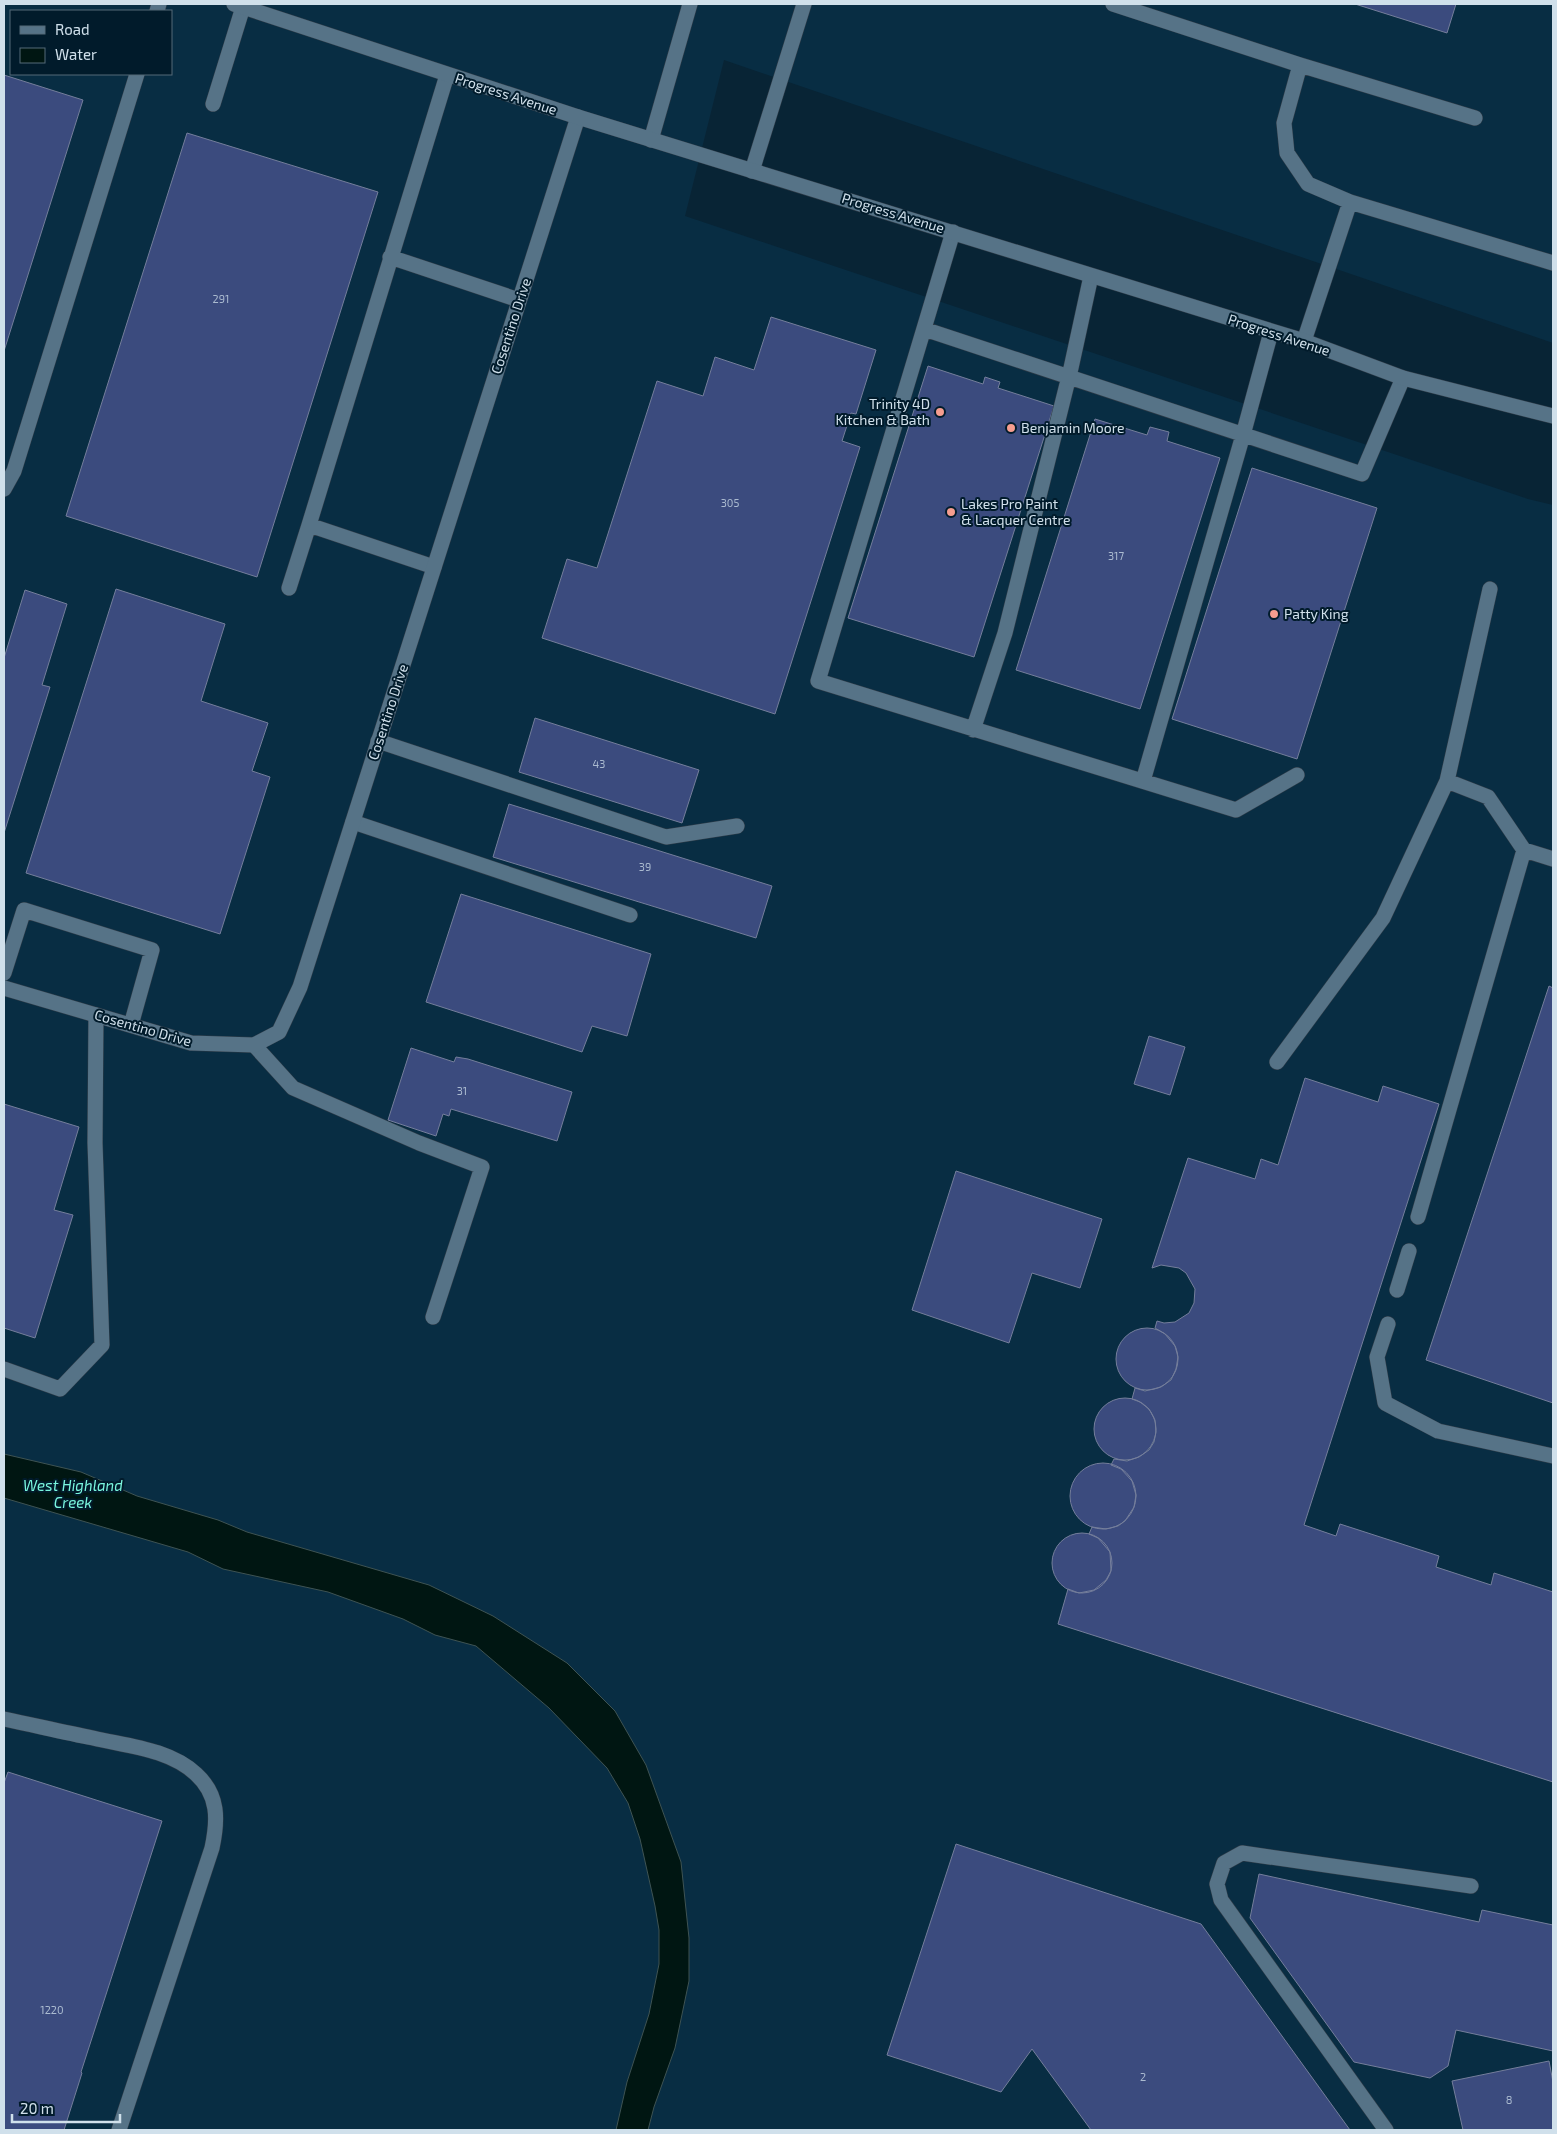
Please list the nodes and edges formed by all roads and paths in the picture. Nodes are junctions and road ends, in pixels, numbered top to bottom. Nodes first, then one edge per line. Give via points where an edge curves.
1 (690, 4) edge
2 (804, 4) edge
3 (1113, 4) edge
4 (238, 5) edge
5 (1300, 64) junction
6 (447, 74) junction
7 (137, 75) edge
8 (214, 104) dead end
9 (578, 117) junction
10 (1475, 118) dead end
11 (651, 140) junction
12 (752, 171) junction
13 (1350, 202) junction
14 (953, 232) junction
15 (390, 257) junction
16 (1553, 263) edge
17 (1091, 276) junction
18 (519, 300) junction
19 (924, 329) junction
20 (1270, 332) junction
21 (1304, 340) junction
22 (1069, 377) junction
23 (1402, 378) junction
24 (1553, 416) edge
25 (1243, 435) junction
26 (4, 489) edge
27 (309, 525) junction
28 (434, 567) junction
29 (289, 588) dead end
30 (1490, 589) dead end
31 (973, 730) junction
32 (378, 741) junction
33 (1297, 775) dead end
34 (1142, 781) junction
35 (1447, 781) junction
36 (353, 822) junction
37 (737, 826) dead end
38 (1524, 850) junction
39 (1553, 859) edge
40 (630, 915) dead end
41 (4, 973) edge
42 (4, 988) edge
43 (96, 1015) junction
44 (131, 1025) junction
45 (254, 1045) junction
46 (1277, 1062) dead end
47 (1418, 1217) dead end
48 (1409, 1251) dead end
49 (1397, 1290) dead end
50 (433, 1317) dead end
51 (1388, 1324) dead end
52 (4, 1369) edge
53 (1553, 1456) edge
54 (4, 1719) edge
55 (1470, 1886) dead end
56 (119, 2130) edge
57 (1386, 2130) edge

1 - 11 main road
2 - 12 main road
3 - 5 main road
4 - 6 main road, Progress Avenue
4 - 8 main road
5 - 10 main road
5 - 13 main road via 1284,123 1287,153 1308,184
6 - 9 main road, Progress Avenue
6 - 15 main road
7 - 26 main road via 14,470
9 - 11 main road, Progress Avenue
9 - 18 main road, Cosentino Drive
11 - 12 main road, Progress Avenue
12 - 14 main road, Progress Avenue
13 - 16 main road
13 - 21 main road
14 - 17 main road, Progress Avenue
14 - 19 main road
15 - 18 main road
15 - 27 main road
17 - 20 main road, Progress Avenue
17 - 22 main road
18 - 28 main road, Cosentino Drive
19 - 22 main road
19 - 31 main road via 818,681
20 - 21 main road, Progress Avenue
20 - 25 main road
21 - 23 main road, Progress Avenue
22 - 25 main road
22 - 31 main road via 1005,633
23 - 24 main road, Progress Avenue
23 - 25 main road via 1362,474
25 - 34 main road
27 - 28 main road
27 - 29 main road
28 - 32 main road, Cosentino Drive
30 - 35 main road
31 - 34 main road
32 - 36 main road, Cosentino Drive
32 - 37 main road via 666,837
33 - 34 main road via 1236,810
35 - 38 main road via 1488,797
35 - 46 main road via 1383,918
36 - 40 main road
36 - 45 main road, Cosentino Drive via 300,988 279,1032
38 - 39 main road
38 - 47 main road
41 - 44 main road via 24,910 152,950
42 - 43 main road, Cosentino Drive
43 - 44 main road, Cosentino Drive
43 - 52 main road via 95,1143 102,1345 60,1389
44 - 45 main road, Cosentino Drive via 191,1043
45 - 50 main road via 293,1088 419,1144 482,1167
48 - 49 main road
51 - 53 main road via 1378,1357 1385,1403 1438,1430
54 - 56 main road via 155,1752 196,1774 214,1803 217,1826 212,1848
55 - 57 main road via 1242,1853 1224,1863 1219,1877 1217,1884 1221,1900

